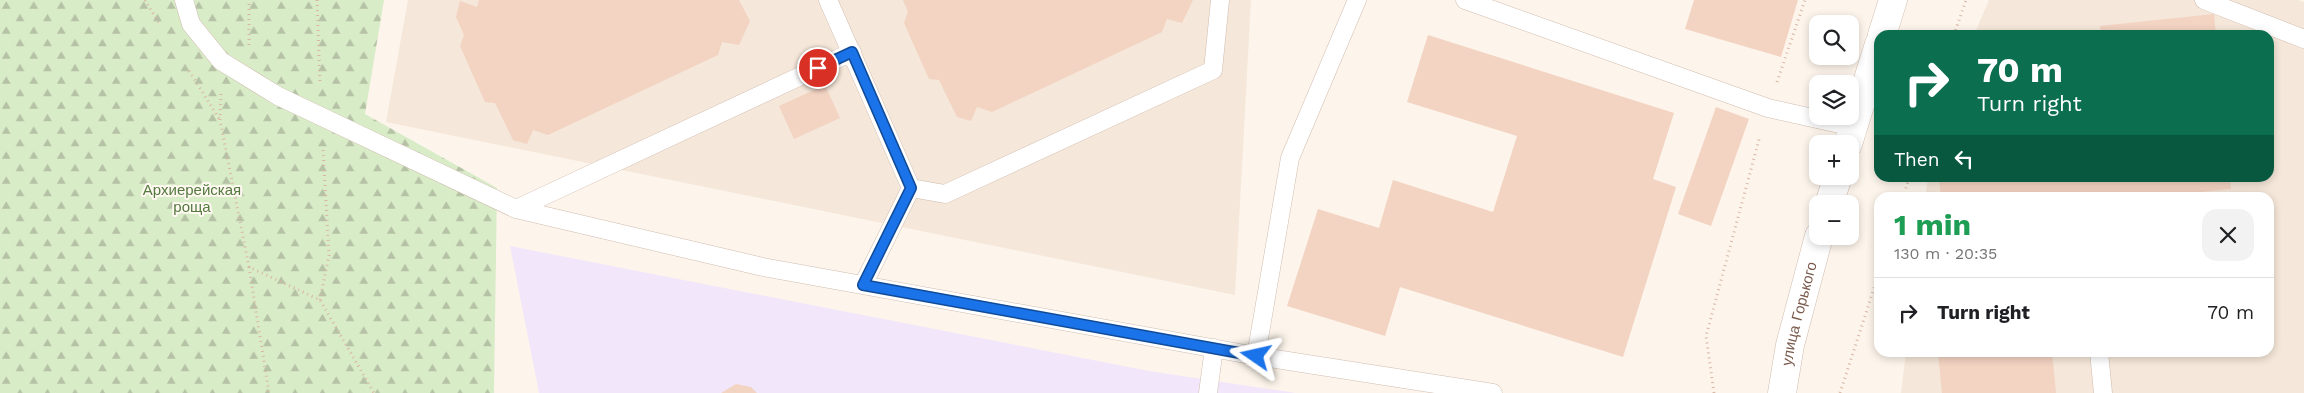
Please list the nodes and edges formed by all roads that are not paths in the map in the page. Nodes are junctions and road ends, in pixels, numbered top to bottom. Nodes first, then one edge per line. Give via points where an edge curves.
1 (184, 0) edge
2 (828, 0) edge
3 (1220, 0) edge
4 (1357, 0) edge
5 (1466, 0) edge
6 (1893, 0) edge
7 (2204, 0) edge
8 (1884, 30) edge
9 (2304, 39) edge
10 (852, 52) junction
11 (1874, 61) edge
12 (1850, 135) edge
13 (911, 188) junction
14 (516, 209) junction
15 (1817, 245) edge
16 (863, 285) junction
17 (1214, 348) junction
18 (1256, 356) junction
19 (2099, 357) edge
20 (1208, 393) edge
21 (1493, 393) edge
22 (1782, 393) edge
23 (2103, 393) edge

1 - 14 lane via 191,24 221,60 248,78 278,96
2 - 10 lane
3 - 13 lane via 1213,70 945,194
4 - 18 lane via 1290,158
5 - 12 lane
6 - 8 street
7 - 9 lane
10 - 13 lane
10 - 14 lane
11 - 12 street
13 - 16 lane
14 - 16 lane via 762,267
15 - 22 street, улица Горького via 1790,346
16 - 17 lane
17 - 18 lane
17 - 20 lane
18 - 21 lane
19 - 23 lane

